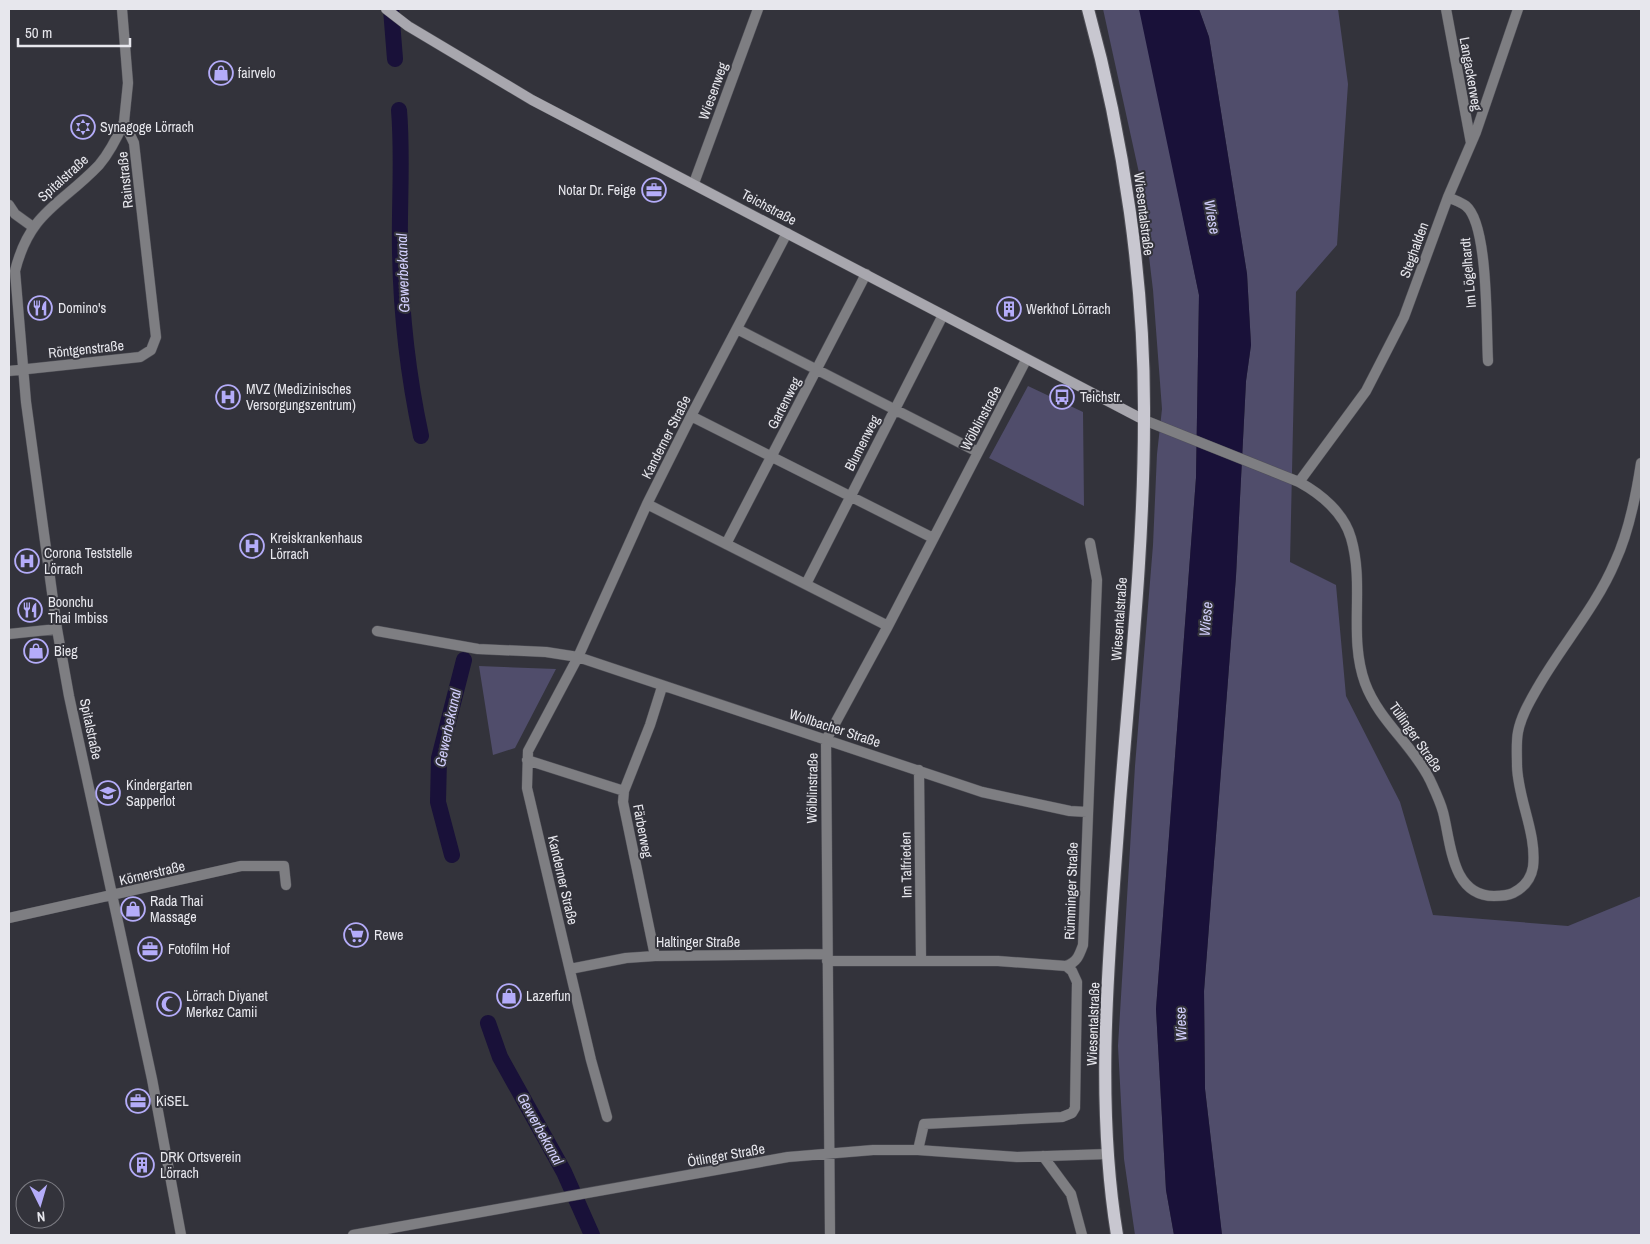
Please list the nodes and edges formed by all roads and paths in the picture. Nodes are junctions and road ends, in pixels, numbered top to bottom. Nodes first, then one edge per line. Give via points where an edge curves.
1 (122, 9) edge
2 (386, 9) edge
3 (758, 9) edge
4 (1088, 9) edge
5 (1446, 9) edge
6 (1518, 9) edge
7 (124, 122) junction
8 (1471, 144) junction
9 (694, 183) junction
10 (1448, 197) junction
11 (9, 205) edge
12 (32, 227) junction
13 (787, 233) junction
14 (866, 274) junction
15 (943, 315) junction
16 (737, 329) junction
17 (151, 350) joint
18 (1026, 360) junction
19 (1488, 361) dead end
20 (816, 369) junction
21 (22, 370) junction
22 (9, 371) edge
23 (895, 409) junction
24 (691, 416) junction
25 (1144, 420) junction
26 (978, 452) junction
27 (772, 456) junction
28 (1641, 463) edge
29 (1299, 482) junction
30 (850, 497) junction
31 (647, 504) junction
32 (933, 538) junction
33 (1090, 543) dead end
34 (726, 544) junction
35 (806, 584) junction
36 (888, 626) junction
37 (57, 629) junction
38 (377, 631) dead end
39 (9, 634) edge
40 (578, 656) junction
41 (662, 687) junction
42 (826, 740) junction
43 (527, 760) junction
44 (919, 770) junction
45 (624, 791) junction
46 (1087, 812) junction
47 (286, 885) dead end
48 (113, 896) junction
49 (9, 918) edge
50 (655, 956) junction
51 (827, 958) junction
52 (921, 960) junction
53 (1066, 966) junction
54 (570, 969) junction
55 (607, 1117) dead end
56 (918, 1150) junction
57 (828, 1153) junction
58 (1108, 1154) junction
59 (1043, 1156) junction
60 (383, 1232) edge
61 (181, 1235) edge
62 (353, 1235) edge
63 (830, 1235) edge
64 (1082, 1235) edge
65 (1117, 1235) edge

1 - 7 street via 128,83
2 - 9 street, Teichstraße via 532,100
3 - 9 street, Wiesenweg
4 - 25 main road, Wiesentalstraße via 1114,115 1126,195 1136,277
5 - 8 street, Langackerweg
6 - 8 street, Steghalden
7 - 12 street, Spitalstraße via 114,144 98,165
7 - 17 street, Rainstraße via 134,143 156,336
8 - 10 street, Steghalden
9 - 13 street, Teichstraße
10 - 19 street, Im Lögelhardt via 1467,207 1478,228 1483,254
10 - 29 street, Steghalden via 1396,334 1366,391
11 - 12 street
12 - 21 street, Spitalstraße via 15,271
13 - 14 street, Teichstraße
13 - 16 street, Kanderner Straße
14 - 15 street, Teichstraße
14 - 20 street, Gartenweg
15 - 18 street, Teichstraße
15 - 23 street, Blumenweg
16 - 20 street
16 - 24 street, Kanderner Straße
17 - 21 street, Röntgenstraße via 140,357
18 - 25 street, Teichstraße
18 - 26 street, Wölblinstraße
20 - 23 street
20 - 27 street, Gartenweg
21 - 22 street, Röntgenstraße
21 - 37 street, Spitalstraße
23 - 26 street
23 - 30 street, Blumenweg
24 - 27 street
24 - 31 street, Kanderner Straße
25 - 29 street, Tüllinger Straße
25 - 58 main road, Wiesentalstraße via 1111,930
26 - 32 street, Wölblinstraße
27 - 30 street
27 - 34 street, Gartenweg
28 - 29 street, Tüllinger Straße via 1615,564 1550,667 1518,732 1518,770 1533,868 1526,883 1516,892 1502,896 1481,894 1467,885 1461,876 1451,853 1442,811 1427,774 1373,700 1356,642 1356,577 1351,536 1329,503
30 - 32 street
30 - 35 street, Blumenweg
31 - 34 street
31 - 40 street, Kanderner Straße
32 - 36 street, Wölblinstraße
33 - 46 street, Rümminger Straße via 1097,580
34 - 35 street
35 - 36 street
36 - 42 street, Wölblinstraße
37 - 39 street
37 - 48 street, Spitalstraße
38 - 40 street via 478,649
40 - 41 street, Wollbacher Straße
40 - 43 street, Kanderner Straße via 528,750
41 - 42 street, Wollbacher Straße
41 - 45 street, Färberweg
42 - 44 street, Wollbacher Straße
42 - 51 street, Wölblinstraße
43 - 45 street
43 - 54 street, Kanderner Straße via 528,788
44 - 46 street, Wollbacher Straße via 982,792
44 - 52 street, Im Talfrieden
45 - 50 street, Färberweg via 626,820
46 - 53 street, Rümminger Straße via 1083,945 1074,963
47 - 48 street, Körnerstraße via 284,866 242,866
48 - 49 street, Körnerstraße
48 - 61 street, Spitalstraße
50 - 51 street, Haltinger Straße
50 - 54 street, Haltinger Straße
51 - 52 street, Haltinger Straße
51 - 57 street, Wölblinstraße
52 - 53 street, Haltinger Straße
53 - 56 street via 1078,982 1075,1103 1072,1113 1062,1117 924,1124
54 - 55 street, Kanderner Straße via 590,1060
56 - 57 street, Ötlinger Straße
56 - 59 street, Ötlinger Straße
57 - 60 street, Ötlinger Straße via 788,1157
57 - 63 street, Wölblinstraße
58 - 59 street, Ötlinger Straße
58 - 65 main road, Wiesentalstraße
59 - 64 street via 1071,1194
60 - 62 street, Ötlinger Straße

